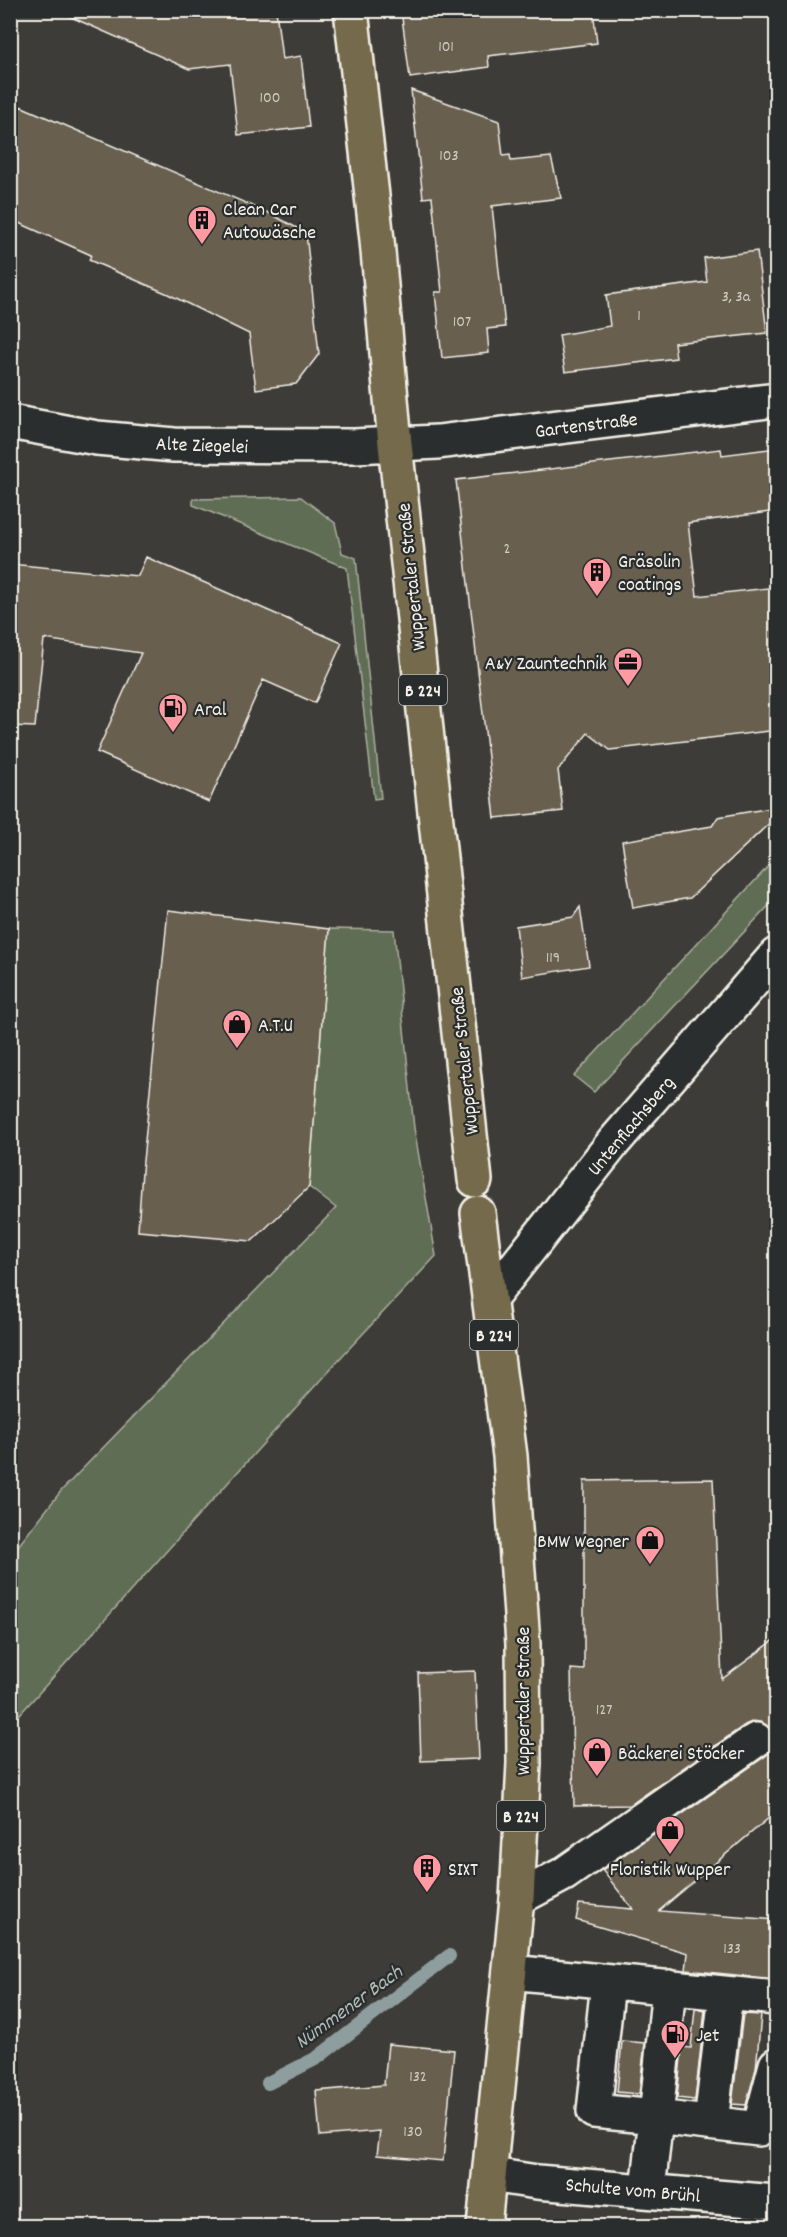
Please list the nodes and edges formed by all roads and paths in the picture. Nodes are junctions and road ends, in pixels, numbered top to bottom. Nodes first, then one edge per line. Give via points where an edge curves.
1 (351, 10) edge
2 (777, 400) edge
3 (10, 422) edge
4 (395, 444) junction
5 (777, 955) edge
6 (475, 1180) dead end
7 (478, 1213) dead end
8 (490, 1299) junction
9 (756, 1740) dead end
10 (517, 1899) junction
11 (510, 1972) junction
12 (608, 1983) junction
13 (669, 1987) junction
14 (726, 1994) junction
15 (777, 1998) edge
16 (777, 2065) edge
17 (656, 2117) junction
18 (711, 2122) junction
19 (490, 2175) junction
20 (648, 2190) junction
21 (777, 2202) edge
22 (484, 2226) edge

1 - 4 main road, Wuppertaler Straße / B 224
2 - 4 street, Gartenstraße
3 - 4 street, Alte Ziegelei via 97,438 174,445
4 - 6 main road, Wuppertaler Straße / B 224
5 - 8 street, Untenflachsberg via 613,1143
7 - 8 main road, Wuppertaler Straße / B 224
8 - 10 main road, Wuppertaler Straße / B 224 via 510,1456 523,1644 524,1763
9 - 10 street via 564,1874
10 - 11 main road, Wuppertaler Straße / B 224
11 - 12 street
11 - 19 main road, Wuppertaler Straße / B 224
12 - 13 street
12 - 17 street via 594,2111
13 - 14 street
13 - 17 street
14 - 15 street
14 - 18 street
16 - 18 street via 759,2129
17 - 18 street
17 - 20 street
19 - 20 street, Schulte vom Brühl
19 - 22 main road, Wuppertaler Straße / B 224
20 - 21 street, Schulte vom Brühl

